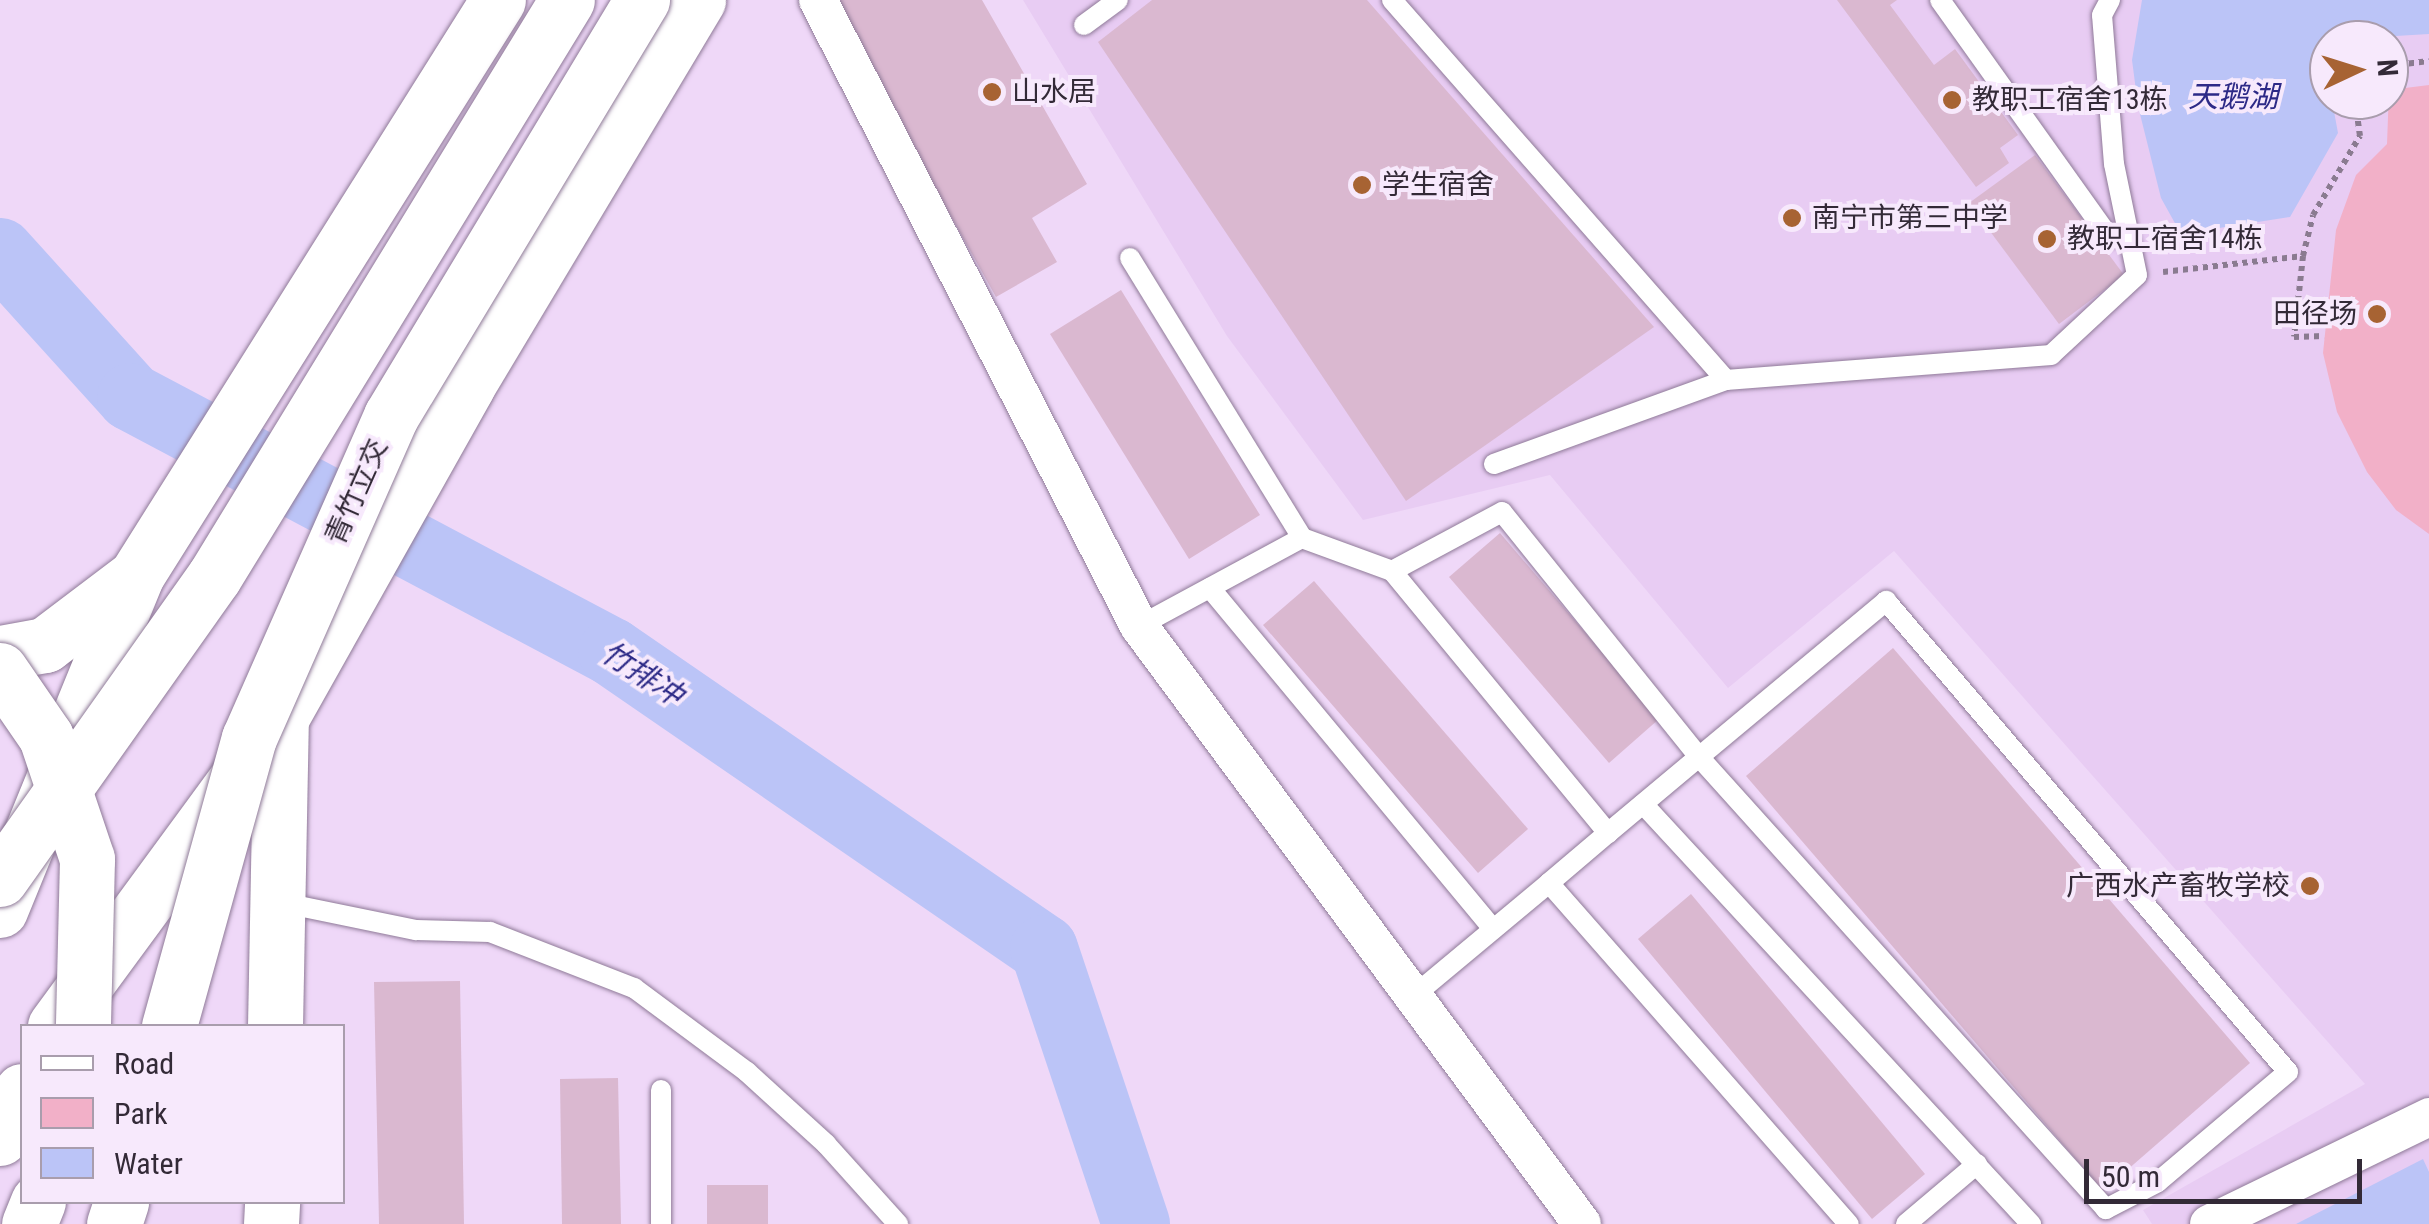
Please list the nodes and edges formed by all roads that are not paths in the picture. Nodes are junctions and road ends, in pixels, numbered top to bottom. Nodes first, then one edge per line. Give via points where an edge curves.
1 (498, 0) edge
2 (567, 0) edge
3 (642, 0) edge
4 (698, 0) edge
5 (818, 0) edge
6 (1118, 0) edge
7 (1392, 0) edge
8 (1940, 0) edge
9 (2110, 0) edge
10 (1084, 24) dead end
11 (2110, 238) dead end
12 (1130, 258) dead end
13 (1726, 380) junction
14 (1494, 464) dead end
15 (1302, 538) junction
16 (1392, 572) junction
17 (136, 576) junction
18 (1210, 588) junction
19 (1139, 626) junction
20 (0, 653) edge
21 (0, 670) edge
22 (281, 718) junction
23 (1700, 757) junction
24 (1643, 804) junction
25 (1608, 834) junction
26 (0, 879) edge
27 (1549, 883) junction
28 (278, 902) junction
29 (0, 910) edge
30 (1494, 930) junction
31 (1411, 998) junction
32 (56, 1024) edge
33 (83, 1024) edge
34 (170, 1024) edge
35 (275, 1024) edge
36 (661, 1090) dead end
37 (20, 1096) edge
38 (2429, 1117) edge
39 (0, 1138) edge
40 (1978, 1164) junction
41 (661, 1224) edge
42 (898, 1224) edge
43 (1582, 1224) edge
44 (1849, 1224) edge
45 (1906, 1224) edge
46 (2031, 1224) edge
47 (2209, 1224) edge

1 - 17 main road
2 - 26 main road, bridge via 214,577
3 - 34 main road, 青竹立交, bridge via 391,416 249,738
4 - 22 main road via 467,386
5 - 19 street
6 - 10 lane
7 - 13 lane
8 - 11 lane
9 - 13 lane via 2102,15 2114,164 2136,275 2051,354
12 - 15 lane
13 - 14 lane
15 - 16 lane
15 - 18 lane
16 - 23 lane via 1502,512
16 - 25 lane
17 - 20 main road via 44,645
17 - 29 main road
18 - 19 lane
18 - 30 lane
19 - 31 street
21 - 33 main road, bridge via 46,737 86,859
22 - 28 main road
22 - 32 main road
23 - 23 lane via 1886,601 2288,1072 2158,1182 2106,1209
23 - 24 lane
24 - 25 lane
24 - 40 lane
25 - 27 lane
27 - 30 lane
27 - 44 lane
28 - 35 main road
28 - 42 lane via 416,930 490,932 634,988 747,1072 826,1144
30 - 31 lane
31 - 43 street
36 - 41 lane
37 - 39 main road
38 - 47 street
40 - 45 lane
40 - 46 lane

